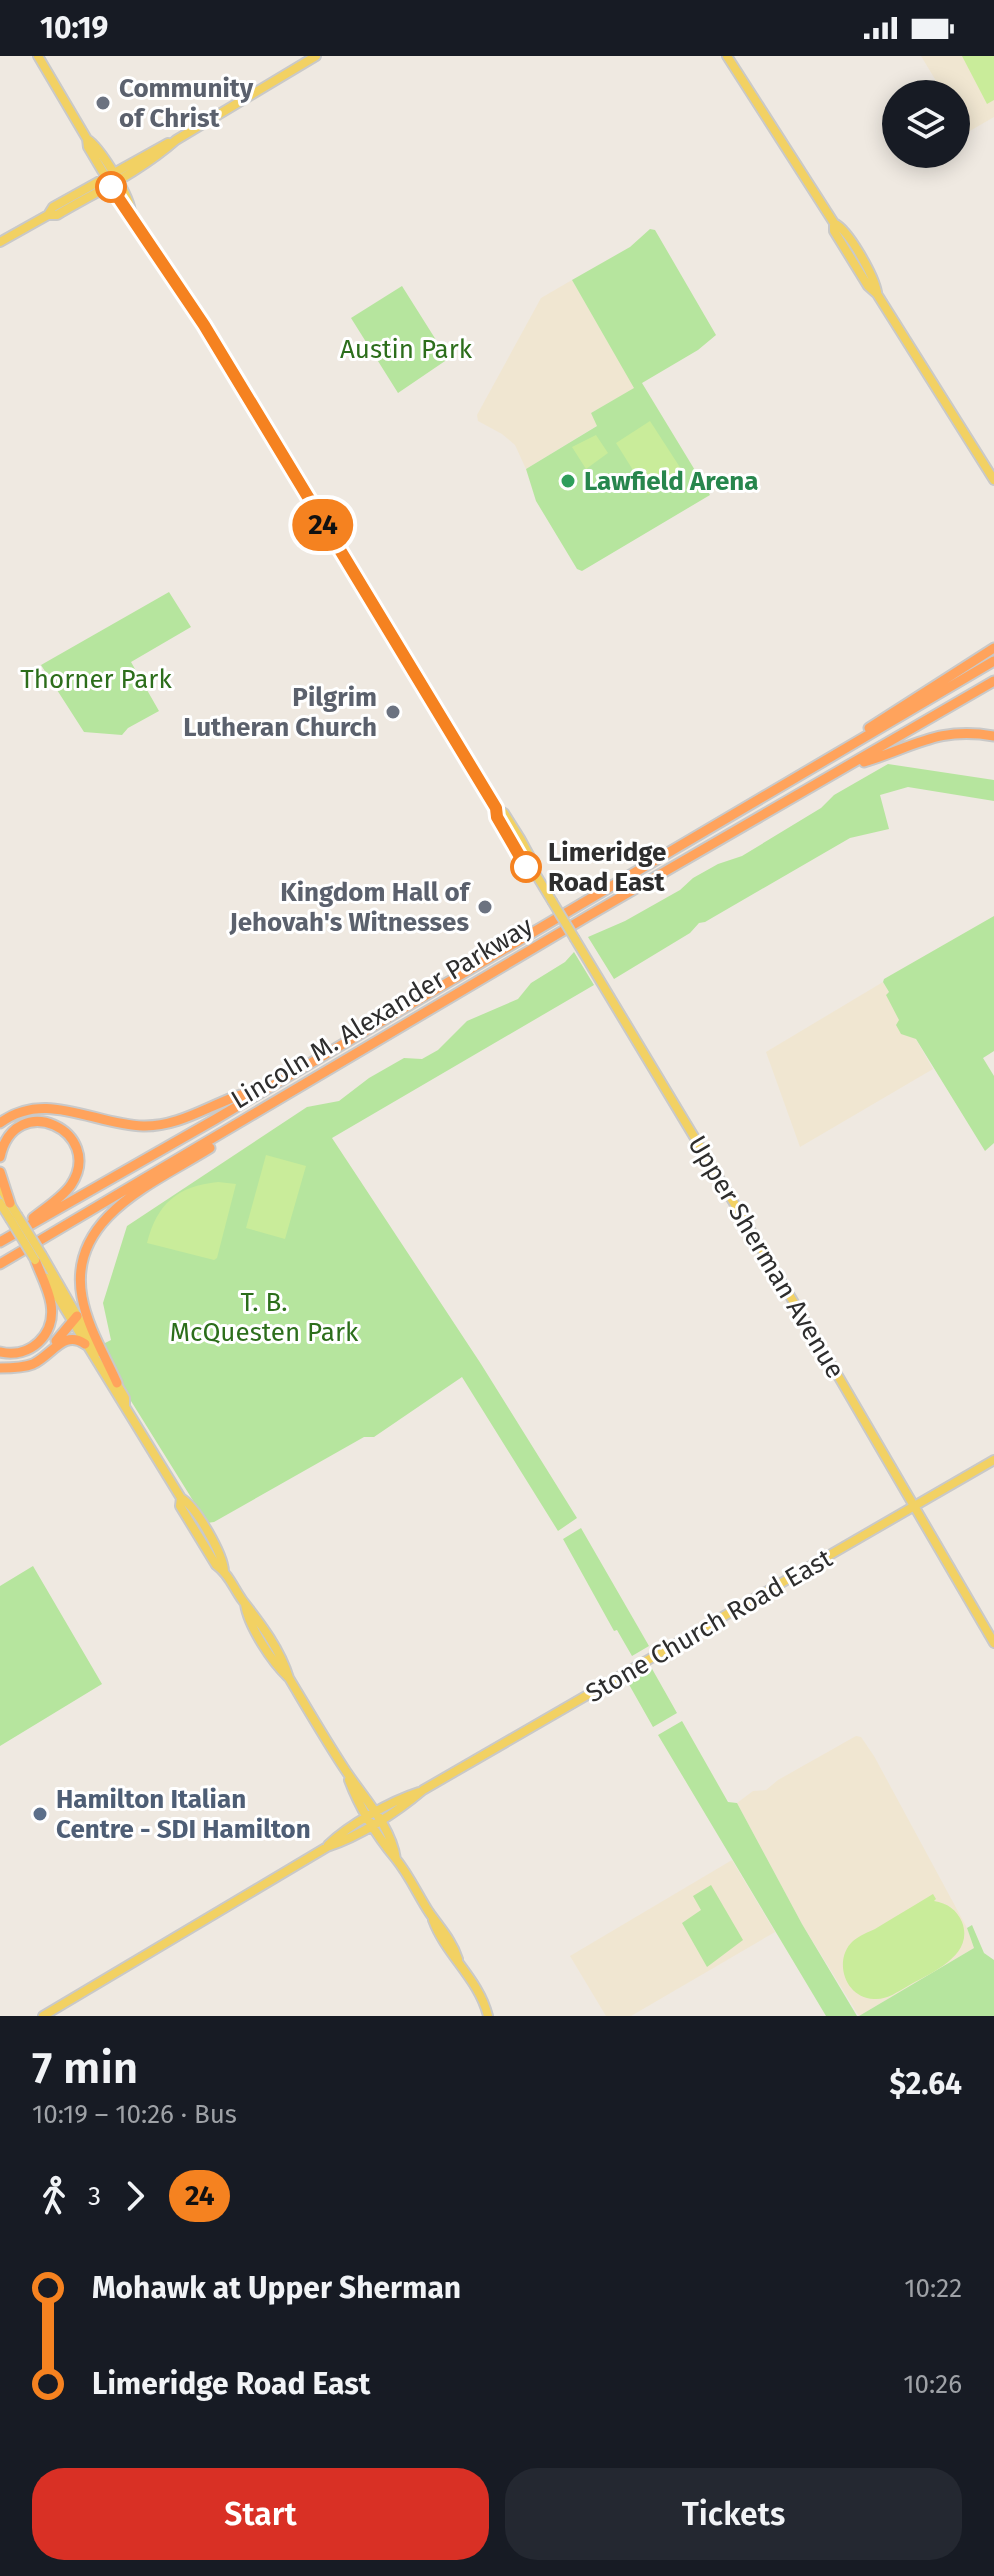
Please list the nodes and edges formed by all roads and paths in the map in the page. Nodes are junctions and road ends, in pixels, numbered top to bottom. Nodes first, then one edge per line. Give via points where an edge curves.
1 (38, 56) edge
2 (316, 56) edge
3 (727, 56) edge
4 (111, 179) junction
5 (0, 242) edge
6 (994, 480) edge
7 (994, 648) edge
8 (994, 661) edge
9 (994, 681) edge
10 (994, 736) edge
11 (831, 757) junction
12 (849, 766) junction
13 (309, 1082) junction
14 (264, 1090) junction
15 (0, 1126) edge
16 (0, 1157) edge
17 (0, 1172) edge
18 (0, 1187) edge
19 (5, 1203) edge
20 (51, 1233) junction
21 (4, 1240) edge
22 (37, 1259) junction
23 (0, 1264) edge
24 (0, 1272) edge
25 (75, 1320) junction
26 (85, 1344) junction
27 (0, 1352) edge
28 (4, 1368) edge
29 (117, 1383) junction
30 (125, 1405) junction
31 (994, 1460) edge
32 (915, 1506) junction
33 (994, 1643) edge
34 (373, 1819) junction
35 (485, 2005) junction
36 (43, 2016) edge
37 (488, 2016) edge
38 (497, 2016) edge

1 - 4 main road, Upper Sherman Avenue
2 - 4 main road via 156,157
3 - 6 main road
4 - 5 main road via 53,207
4 - 32 main road, Upper Sherman Avenue, bridge
7 - 11 highway via 843,744
8 - 11 highway, Lincoln M. Alexander Parkway
9 - 12 highway, Lincoln M. Alexander Parkway
10 - 12 highway via 935,736
11 - 14 highway, Lincoln M. Alexander Parkway
12 - 13 highway, Lincoln M. Alexander Parkway
13 - 20 highway, Lincoln M. Alexander Parkway
13 - 29 highway via 124,1202 94,1233 83,1259 82,1296
14 - 15 highway via 160,1125 124,1124 49,1108 11,1116
14 - 21 highway, Lincoln M. Alexander Parkway
16 - 21 highway via 14,1130 42,1121 70,1136 78,1157 66,1191
17 - 19 highway
18 - 19 main road
19 - 22 main road, bridge
20 - 23 highway, Lincoln M. Alexander Parkway
20 - 24 highway
22 - 25 main road
22 - 27 highway via 51,1303 47,1332 25,1351
25 - 26 main road
25 - 28 highway via 44,1352
25 - 29 main road
26 - 28 highway via 68,1338 33,1364
26 - 30 main road
29 - 30 main road
30 - 34 main road via 216,1565 253,1611 362,1791
31 - 32 main road, Stone Church Road East
32 - 33 main road, Upper Sherman Avenue
32 - 34 main road, Stone Church Road East
34 - 35 main road via 387,1851 454,1946
34 - 36 main road, Stone Church Road East
35 - 37 main road
35 - 38 main road

